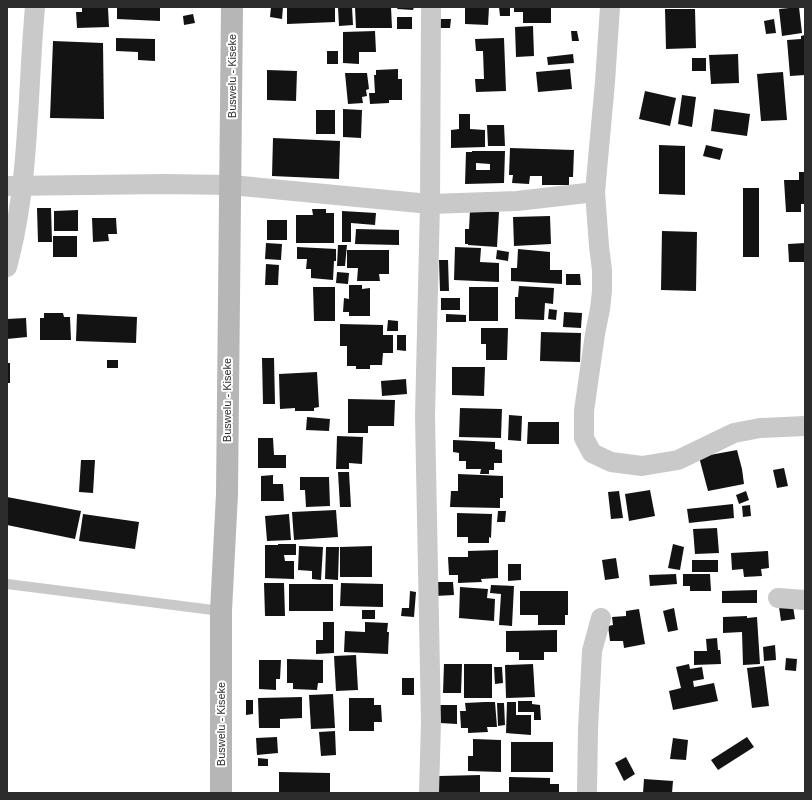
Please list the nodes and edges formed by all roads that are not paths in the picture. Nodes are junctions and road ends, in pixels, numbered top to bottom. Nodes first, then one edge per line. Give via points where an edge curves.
1 (35, 7) edge
2 (232, 7) edge
3 (431, 7) edge
4 (610, 7) edge
5 (231, 185) junction
6 (15, 186) edge
7 (595, 192) junction
8 (430, 204) junction
9 (7, 267) edge
10 (805, 426) edge
11 (7, 584) edge
12 (778, 598) dead end
13 (805, 600) edge
14 (221, 611) junction
15 (601, 618) dead end
16 (221, 793) edge
17 (430, 793) edge
18 (586, 793) edge

1 - 6 street
2 - 5 main road, Buswelu - Kiseke
3 - 8 street
4 - 7 street
5 - 6 street
5 - 8 street
5 - 14 main road, Buswelu - Kiseke via 227,494
6 - 9 street via 17,227
7 - 8 street via 517,201
7 - 10 street via 602,291 584,411 584,438 592,453 611,462 642,466 678,460 734,433 760,428
8 - 17 street via 425,416
11 - 14 lane
12 - 13 street
14 - 16 main road, Buswelu - Kiseke
15 - 18 street via 592,651

